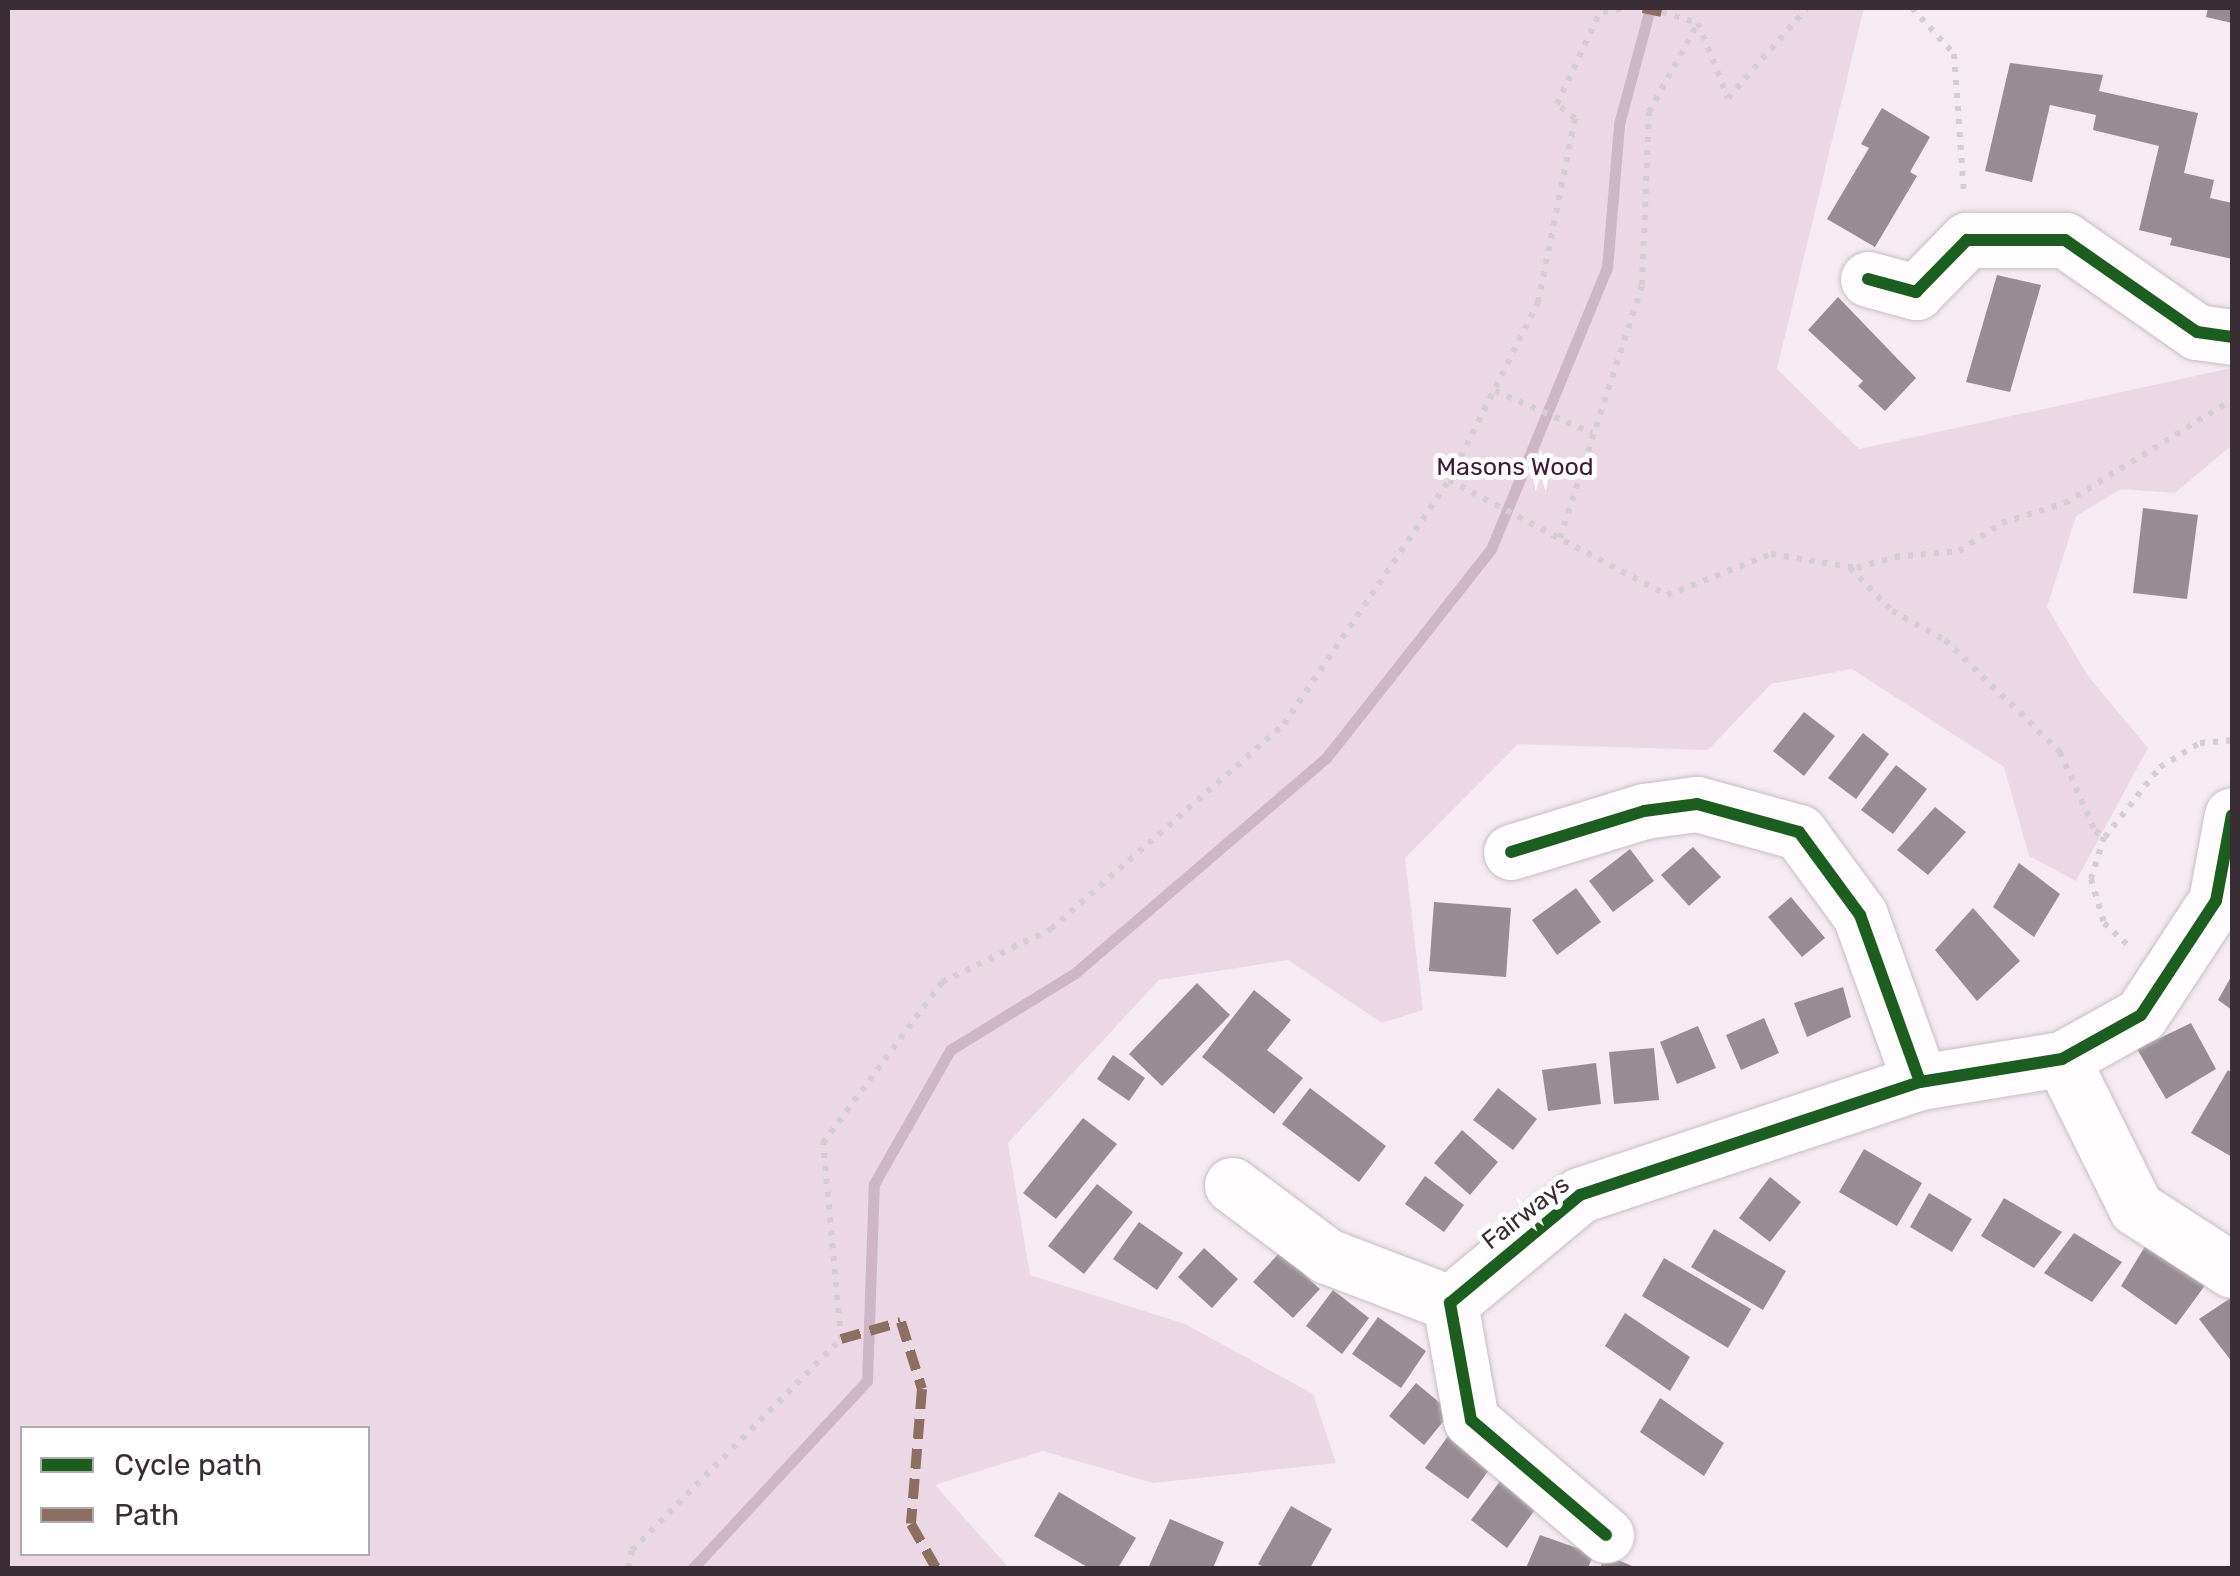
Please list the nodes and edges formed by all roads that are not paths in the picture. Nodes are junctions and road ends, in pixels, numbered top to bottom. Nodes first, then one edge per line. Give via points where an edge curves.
1 (1868, 279) dead end
2 (2232, 337) edge
3 (2232, 815) edge
4 (1511, 852) dead end
5 (2062, 1059) junction
6 (1920, 1082) junction
7 (1232, 1185) dead end
8 (2232, 1270) edge
9 (1450, 1303) junction
10 (1606, 1535) dead end

1 - 2 street via 1916,292 1967,240 2066,240 2197,332
3 - 5 street, Fairways via 2216,901 2141,1015
4 - 6 street via 1644,811 1697,804 1798,832 1860,915
5 - 6 street, Fairways
5 - 8 street via 2136,1208
6 - 9 street, Fairways via 1580,1195
7 - 9 street via 1327,1256
9 - 10 street via 1471,1420

